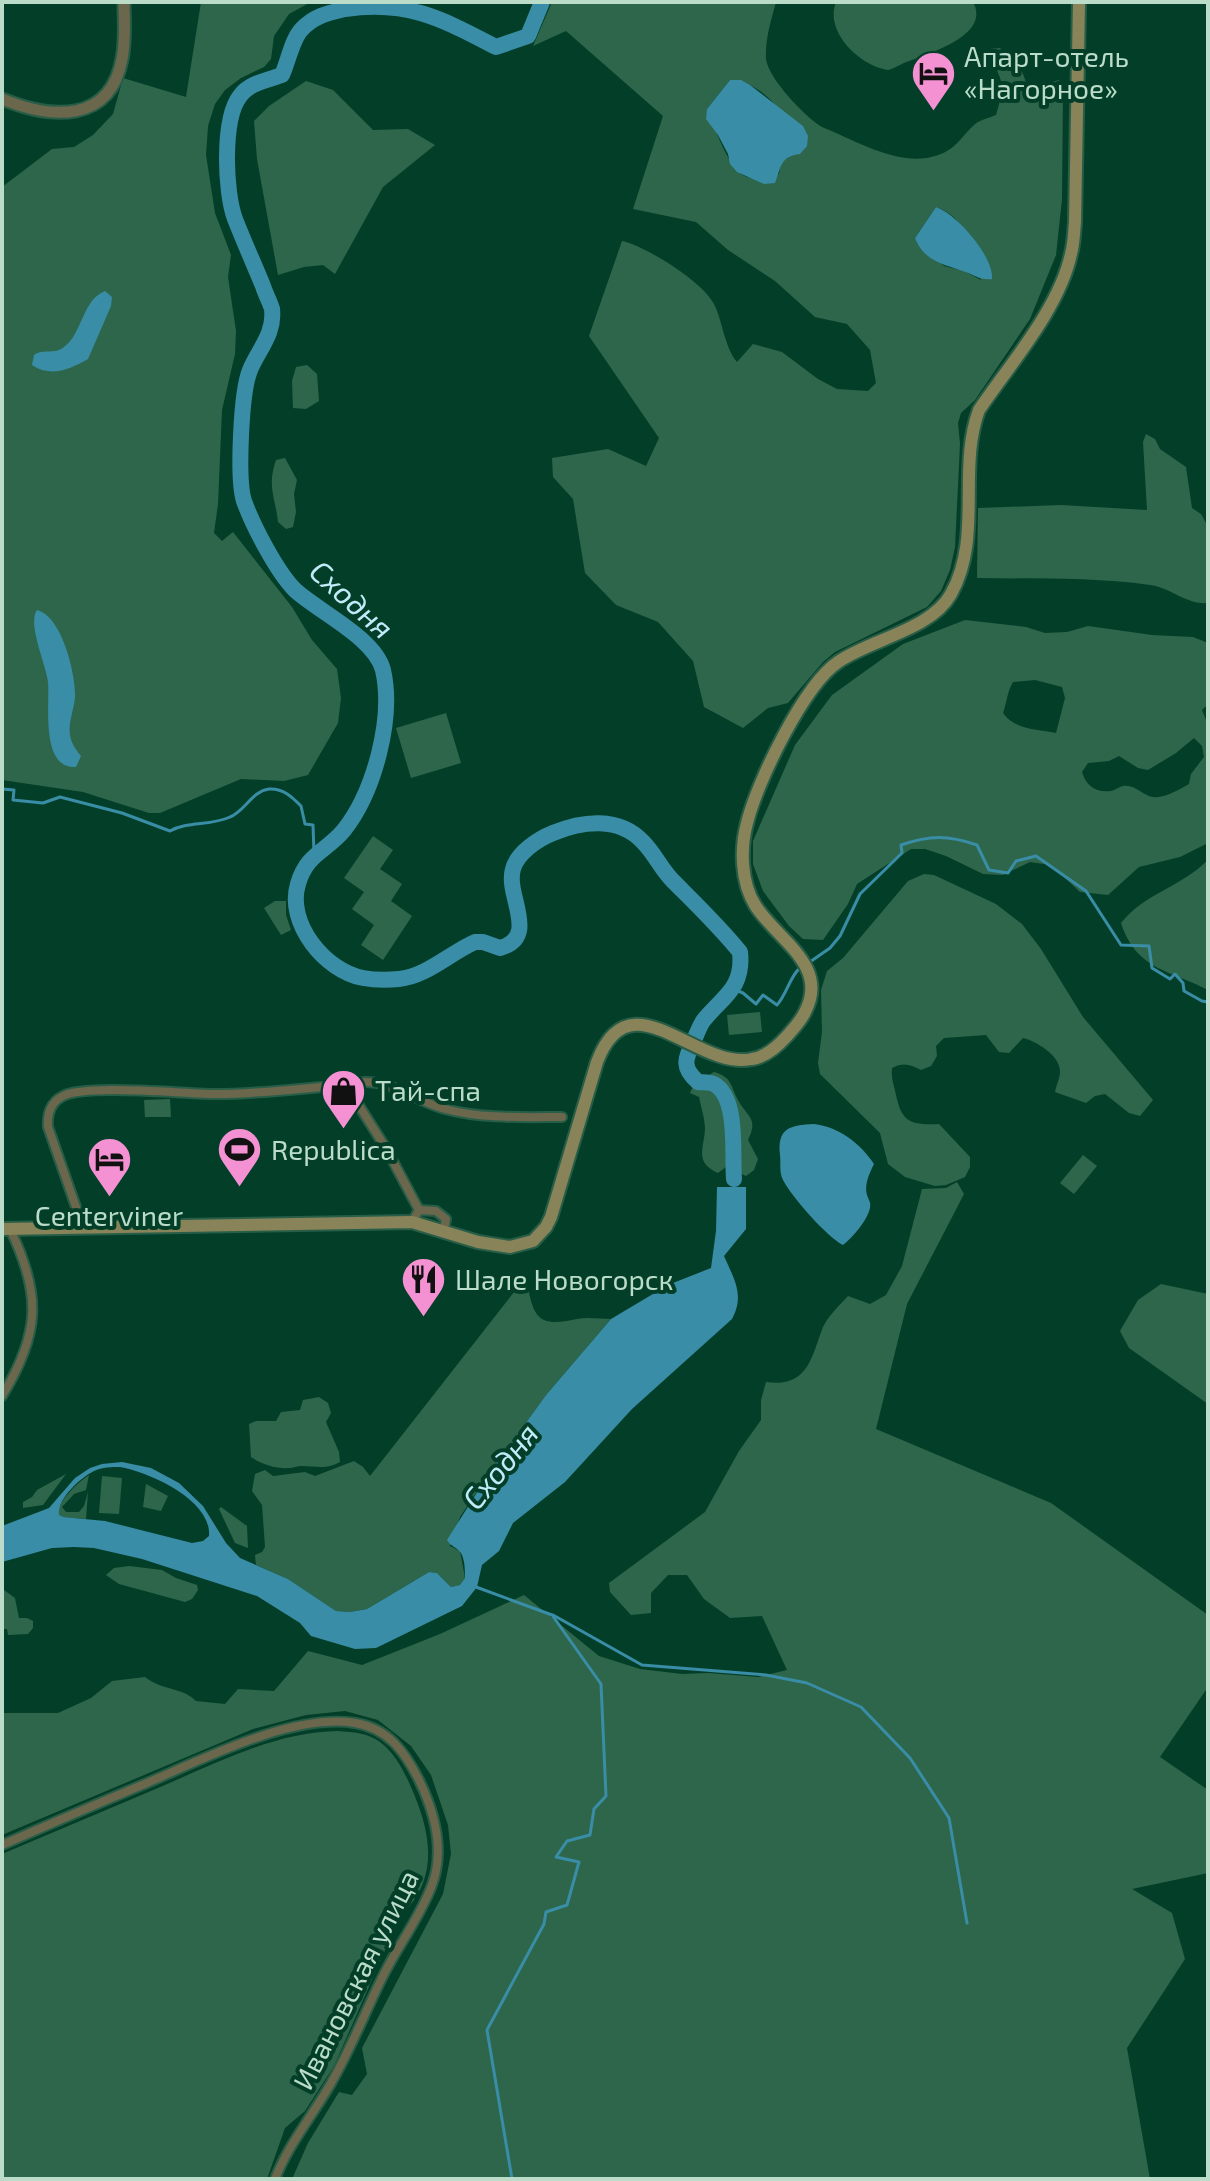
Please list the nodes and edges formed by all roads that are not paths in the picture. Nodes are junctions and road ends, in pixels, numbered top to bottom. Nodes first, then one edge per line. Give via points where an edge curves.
1 (124, 2) edge
2 (1079, 2) edge
3 (2, 99) edge
4 (346, 1085) junction
5 (562, 1117) dead end
6 (419, 1210) junction
7 (412, 1222) junction
8 (83, 1227) junction
9 (6, 1229) edge
10 (444, 1230) junction
11 (2, 1396) edge
12 (2, 1845) edge
13 (275, 2179) edge

1 - 3 street via 125,39 117,77 104,97 75,113
2 - 10 main road via 1071,254 1041,319 974,422 960,576 939,610 840,660 811,688 747,822 746,881 757,908 801,958 810,979 805,1012 770,1051 738,1060 638,1024 610,1035 541,1234 510,1247
4 - 5 street via 362,1080 385,1084 445,1109 490,1116
4 - 6 street
4 - 8 street via 219,1094 93,1091 62,1096 50,1110 48,1127
6 - 7 street
6 - 10 street via 443,1214
7 - 8 main road
7 - 10 main road
8 - 9 main road
9 - 11 street via 24,1262 33,1308 26,1354
12 - 13 street, Ивановская улица via 223,1750 277,1733 328,1721 356,1723 397,1744 434,1819 438,1865 338,2071 293,2140

